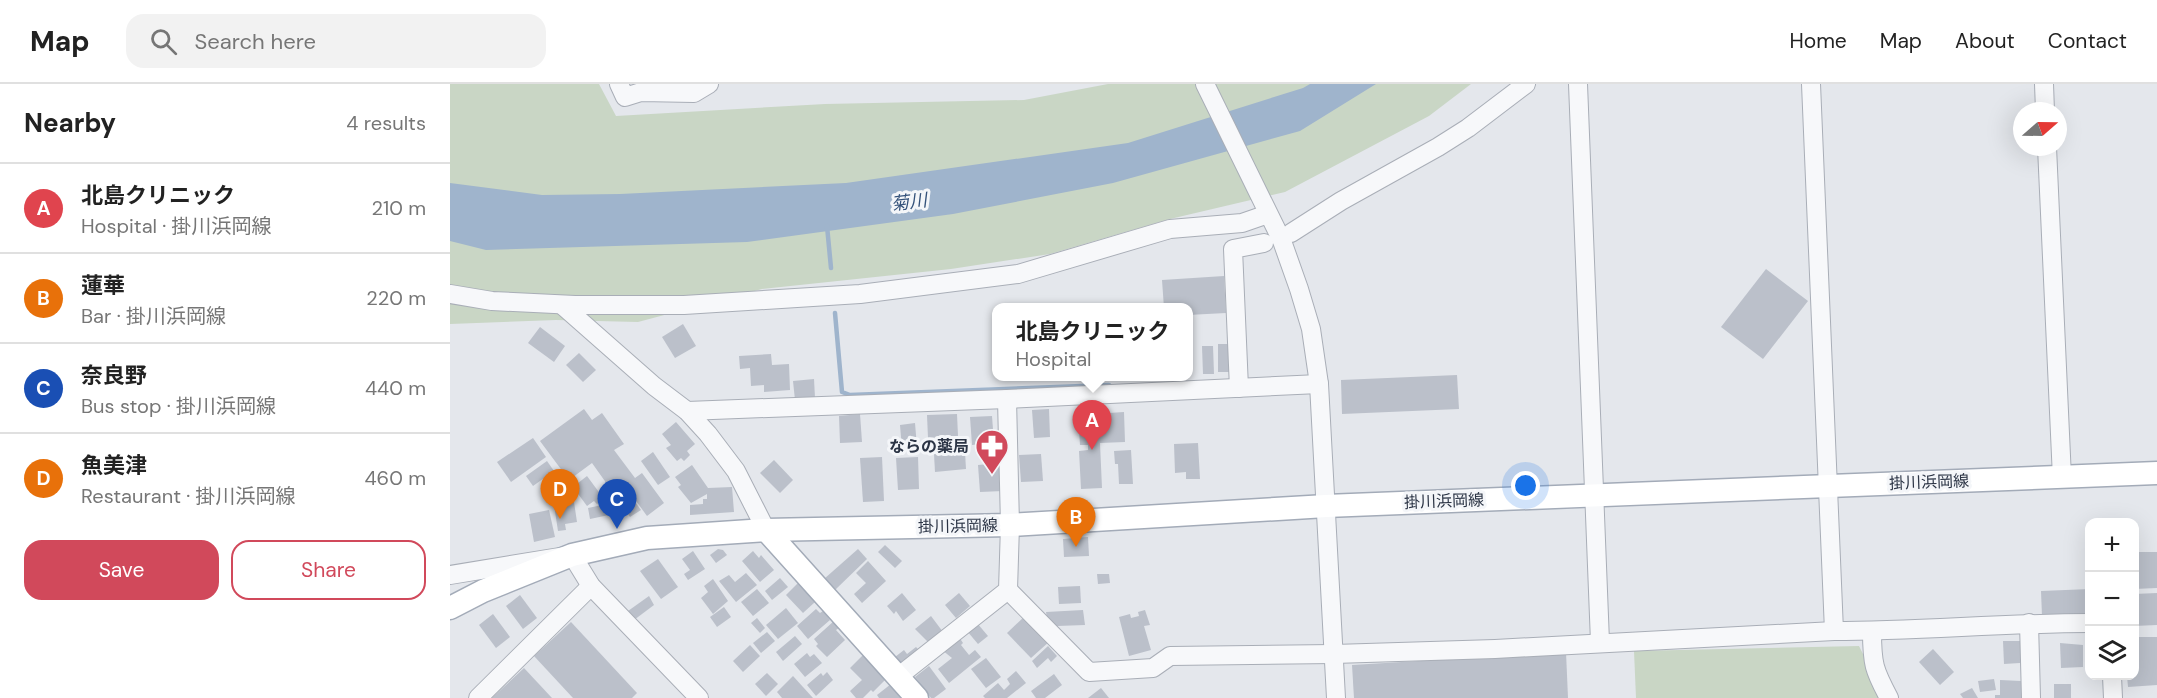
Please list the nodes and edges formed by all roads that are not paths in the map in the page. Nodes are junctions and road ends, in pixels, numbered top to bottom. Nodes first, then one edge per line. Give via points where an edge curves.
1 (619, 84) edge
2 (709, 84) edge
3 (1205, 84) edge
4 (1526, 84) edge
5 (1578, 84) edge
6 (1811, 84) edge
7 (2044, 84) edge
8 (2045, 102) edge
9 (2047, 156) edge
10 (1267, 211) junction
11 (1291, 233) dead end
12 (1264, 243) dead end
13 (450, 294) edge
14 (562, 304) junction
15 (1319, 384) junction
16 (1239, 388) junction
17 (1007, 399) junction
18 (687, 411) junction
19 (2157, 473) edge
20 (2062, 478) junction
21 (1826, 485) junction
22 (1593, 495) junction
23 (1326, 506) junction
24 (1010, 525) junction
25 (766, 530) junction
26 (572, 555) junction
27 (450, 575) edge
28 (591, 586) junction
29 (1008, 590) junction
30 (450, 608) edge
31 (2029, 623) junction
32 (2085, 623) edge
33 (1834, 631) junction
34 (1872, 631) junction
35 (1600, 642) junction
36 (1334, 654) junction
37 (899, 676) junction
38 (2112, 680) edge
39 (478, 698) edge
40 (699, 698) edge
41 (917, 698) edge
42 (1336, 698) edge
43 (1889, 698) edge
44 (2031, 698) edge
45 (2113, 698) edge

1 - 2 street via 625,97 641,92 694,93
3 - 10 street
4 - 11 street via 1468,128
5 - 22 street
6 - 21 street
7 - 8 street
9 - 20 street
10 - 14 street via 1242,223 1170,229 1018,274 860,294 684,306
10 - 15 street via 1299,289 1311,329
12 - 16 street via 1233,249
13 - 14 street via 492,301
14 - 18 street
15 - 16 street
15 - 23 street
16 - 17 street
17 - 18 street
17 - 24 street
18 - 25 street via 736,471
19 - 20 main road, 掛川浜岡線
20 - 21 main road, 掛川浜岡線
21 - 22 main road, 掛川浜岡線
21 - 33 street
22 - 23 main road, 掛川浜岡線
22 - 35 street
23 - 24 main road, 掛川浜岡線
23 - 36 street
24 - 25 main road, 掛川浜岡線
24 - 29 street
25 - 26 main road, 掛川浜岡線 via 646,538
25 - 37 main road
26 - 27 street
26 - 28 street
26 - 30 main road, 掛川浜岡線
28 - 39 street
28 - 40 street
29 - 36 street via 1089,672 1153,668 1170,656
29 - 37 street
31 - 32 street
31 - 34 street
31 - 44 street
33 - 34 street
33 - 35 street
34 - 43 street via 1872,659
35 - 36 street
36 - 42 street
37 - 41 main road
38 - 45 street

